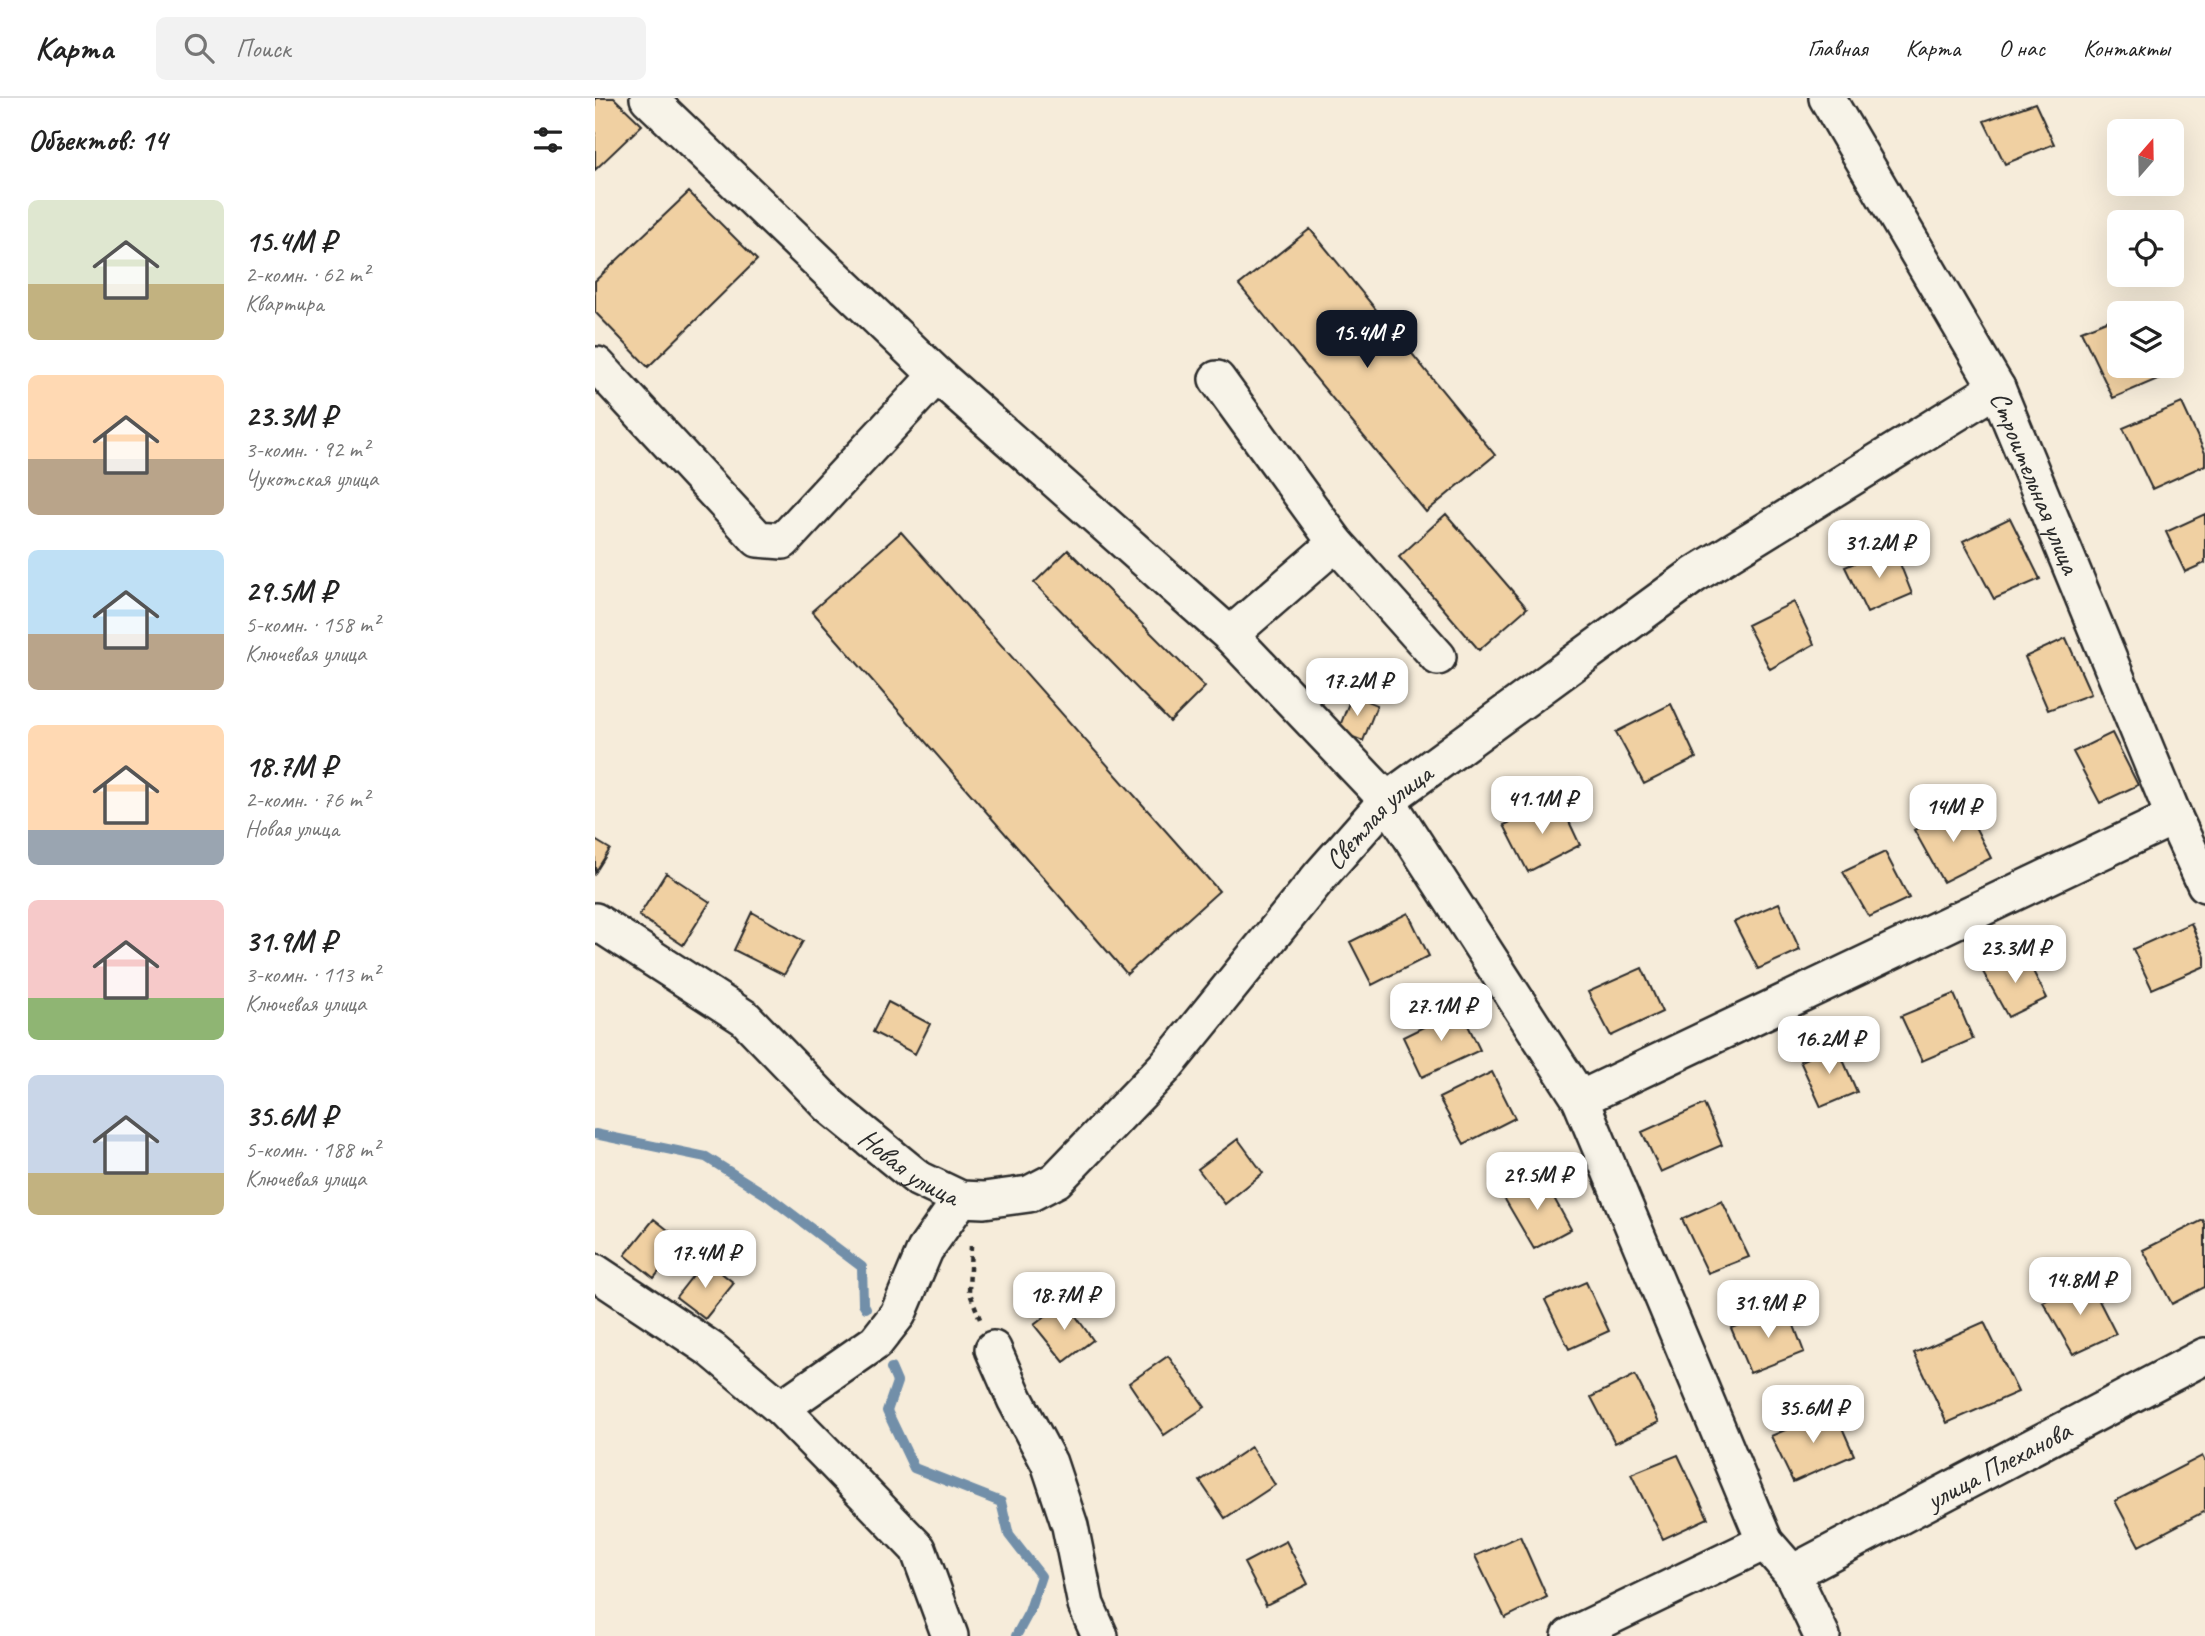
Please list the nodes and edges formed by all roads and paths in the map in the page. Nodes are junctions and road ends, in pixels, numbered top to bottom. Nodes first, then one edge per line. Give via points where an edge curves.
1 (648, 98) edge
2 (1828, 98) edge
3 (597, 365) dead end
4 (937, 375) junction
5 (1217, 379) dead end
6 (1997, 388) junction
7 (1336, 543) junction
8 (1230, 635) junction
9 (1438, 657) dead end
10 (1387, 800) junction
11 (2174, 817) junction
12 (2205, 884) edge
13 (595, 920) edge
14 (1580, 1099) junction
15 (961, 1199) junction
16 (595, 1272) edge
17 (993, 1349) joint
18 (2205, 1356) edge
19 (781, 1408) junction
20 (1765, 1542) junction
21 (1792, 1573) junction
22 (950, 1636) edge
23 (1100, 1636) edge
24 (1570, 1636) edge
25 (1822, 1636) edge

1 - 4 street
2 - 6 street, Строительная улица
3 - 4 street via 758,539 783,541
4 - 8 street
5 - 7 street
6 - 10 street, Светлая улица via 1694,575
6 - 11 street, Строительная улица
7 - 8 street
7 - 9 street
8 - 10 street
10 - 14 street
10 - 15 street, Светлая улица via 1165,1067 1056,1180 1029,1194
11 - 12 street, Строительная улица
11 - 14 street
13 - 15 street, Новая улица via 745,1018 831,1107 883,1151 919,1179
14 - 20 street
15 - 17 path, Новая улица via 971,1249 969,1292
15 - 19 street via 925,1250 898,1314 876,1342
16 - 19 street via 712,1350
17 - 23 street via 1049,1463 1070,1526 1086,1605
18 - 21 street, улица Плеханова
19 - 22 street via 918,1549
20 - 21 street
20 - 24 street
21 - 25 street

